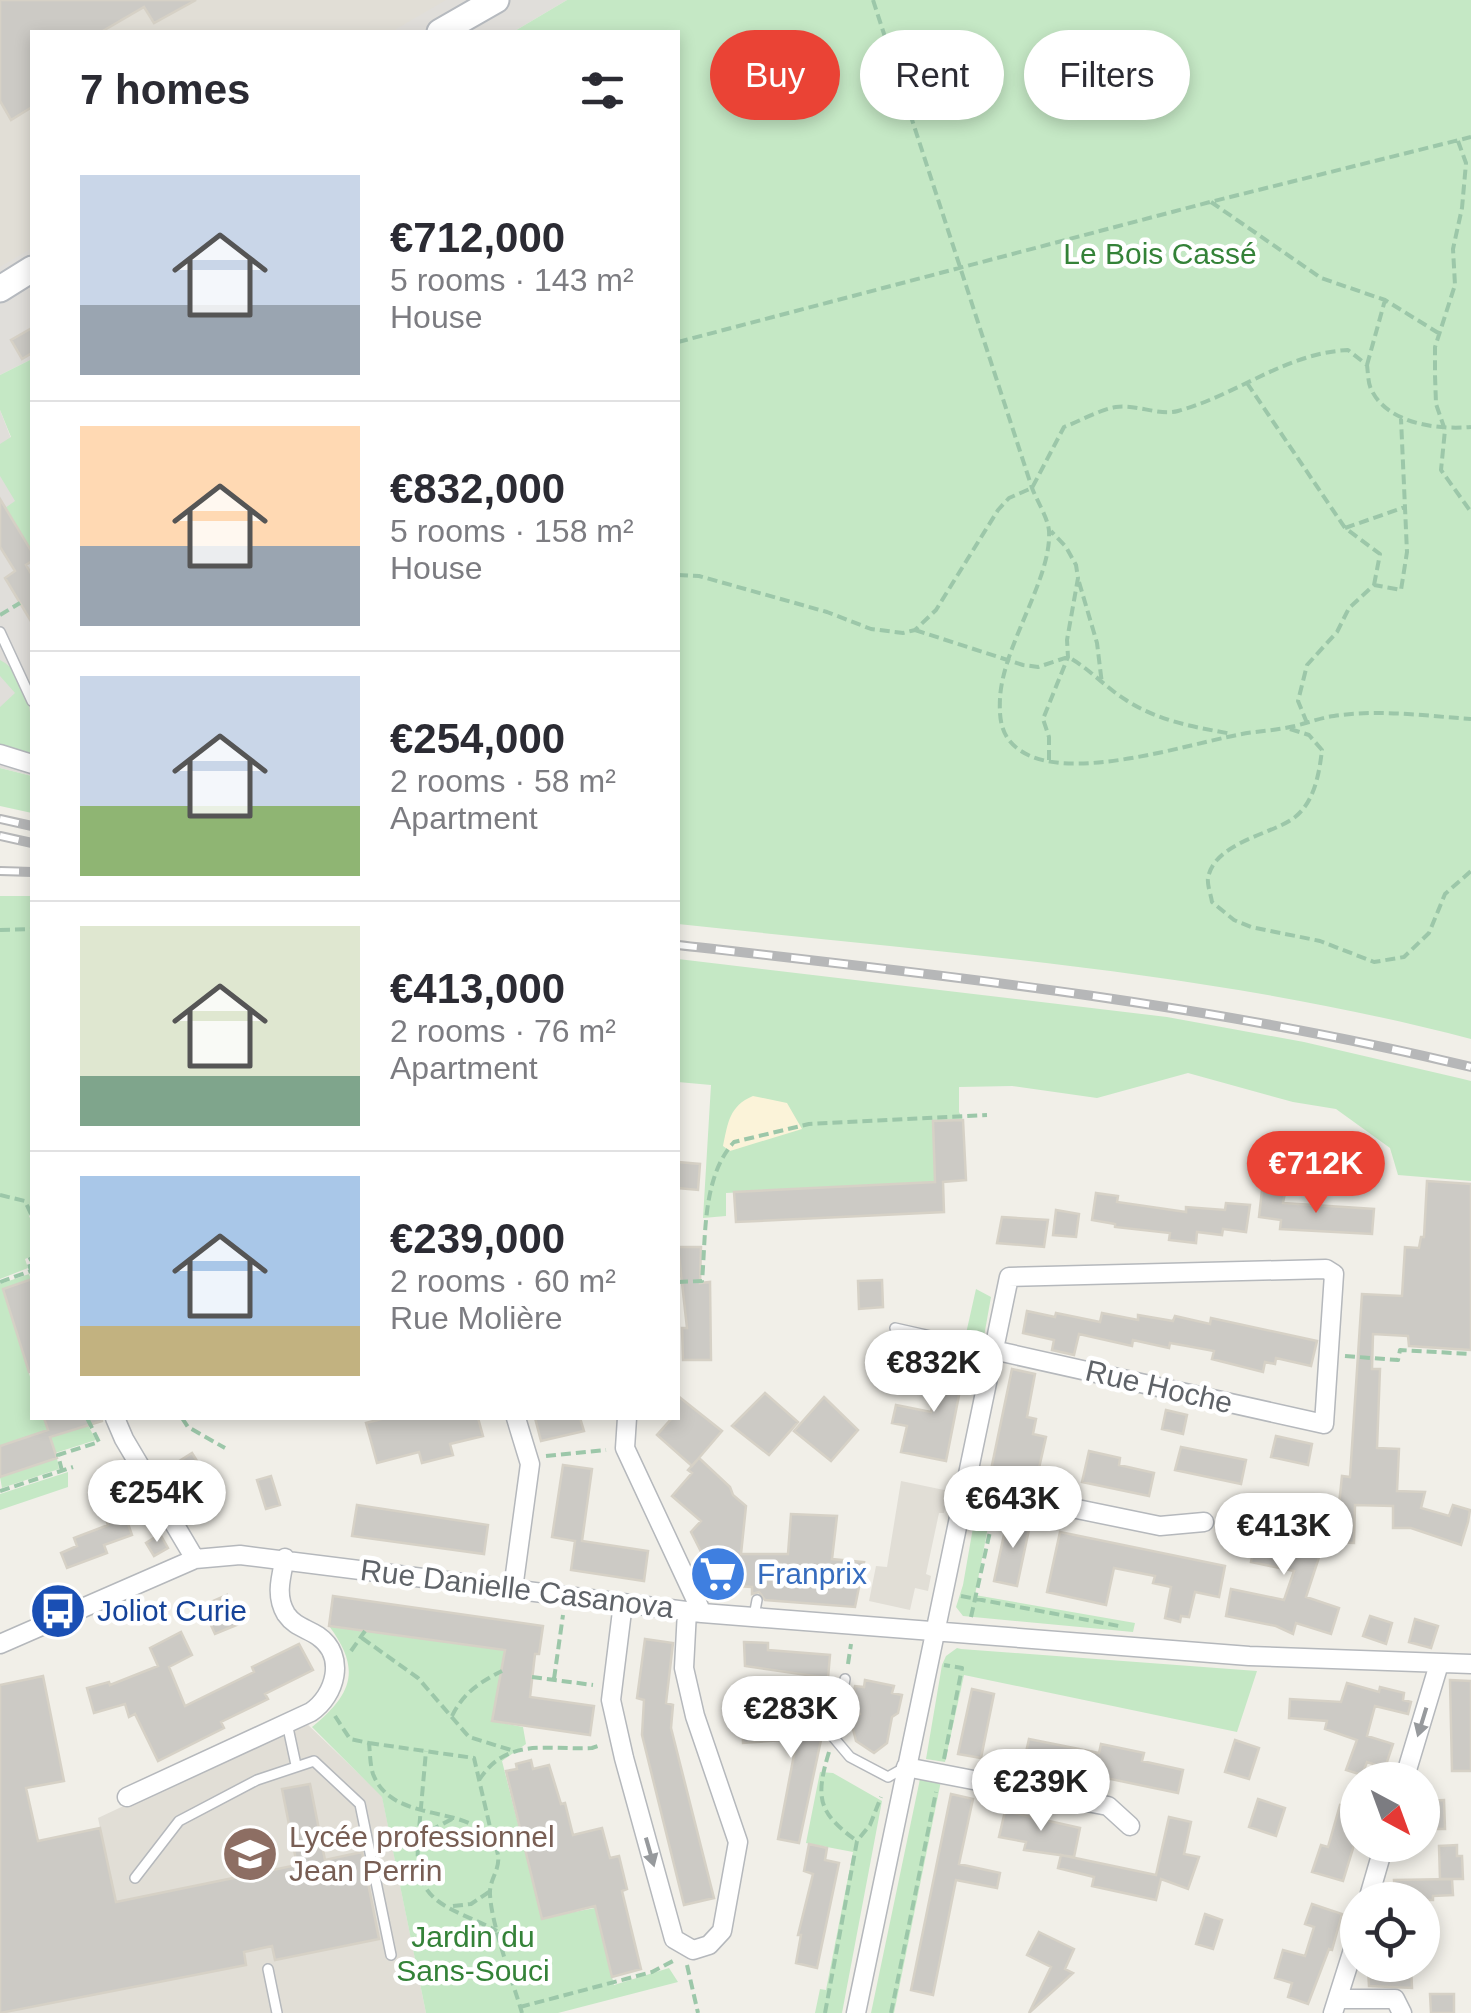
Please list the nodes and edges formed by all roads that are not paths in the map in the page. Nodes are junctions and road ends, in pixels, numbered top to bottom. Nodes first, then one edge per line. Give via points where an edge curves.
1 (496, 0) edge
2 (521, 0) edge
3 (444, 30) edge
4 (468, 30) edge
5 (30, 271) edge
6 (0, 289) edge
7 (30, 290) edge
8 (0, 308) edge
9 (0, 632) edge
10 (30, 697) edge
11 (0, 754) edge
12 (30, 763) edge
13 (895, 1328) dead end
14 (993, 1350) junction
15 (116, 1420) edge
16 (517, 1420) edge
17 (628, 1420) edge
18 (973, 1487) junction
19 (1204, 1522) dead end
20 (285, 1558) junction
21 (195, 1560) junction
22 (514, 1589) junction
23 (623, 1603) junction
24 (695, 1612) junction
25 (936, 1632) junction
26 (0, 1644) edge
27 (1439, 1664) junction
28 (1471, 1664) edge
29 (845, 1679) road end
30 (286, 1723) junction
31 (1409, 1762) edge
32 (296, 1765) junction
33 (901, 1770) junction
34 (127, 1797) dead end
35 (1130, 1826) dead end
36 (135, 1878) dead end
37 (390, 1956) dead end
38 (268, 1969) dead end
39 (1343, 1982) edge
40 (1336, 2006) edge
41 (277, 2013) edge
42 (856, 2013) edge
43 (1402, 2013) edge

1 - 3 main road
2 - 4 main road
5 - 6 main road
7 - 8 main road
9 - 10 lane
11 - 12 street
13 - 14 lane
14 - 14 street, Rue Hoche via 1324,1424 1336,1283 1326,1269 1008,1277
14 - 18 street
15 - 21 street
16 - 22 street via 530,1464
17 - 24 street via 626,1448
18 - 19 street via 1160,1526
18 - 25 street
20 - 21 street, Rue Danielle Casanova
20 - 22 street, Rue Danielle Casanova
20 - 30 street via 279,1590 284,1609 334,1659 328,1696
21 - 26 street, Rue Danielle Casanova
22 - 23 street, Rue Danielle Casanova
23 - 24 street, Rue Danielle Casanova
23 -> 24 street via 611,1700 674,1939 693,1950 722,1930 738,1842 684,1668
24 - 25 street, Rue Danielle Casanova via 756,1608
25 - 27 street, Rue Danielle Casanova
25 - 33 street
27 - 28 street, Rue Danielle Casanova
27 -> 31 street
29 - 33 lane via 834,1738 850,1757 888,1777
30 - 32 lane
30 - 34 street
32 - 36 lane via 179,1822
32 - 37 lane via 314,1761 360,1804
33 - 35 street via 1108,1806
33 - 42 street
38 - 41 lane
39 - 40 street
40 - 43 street via 1395,2000

